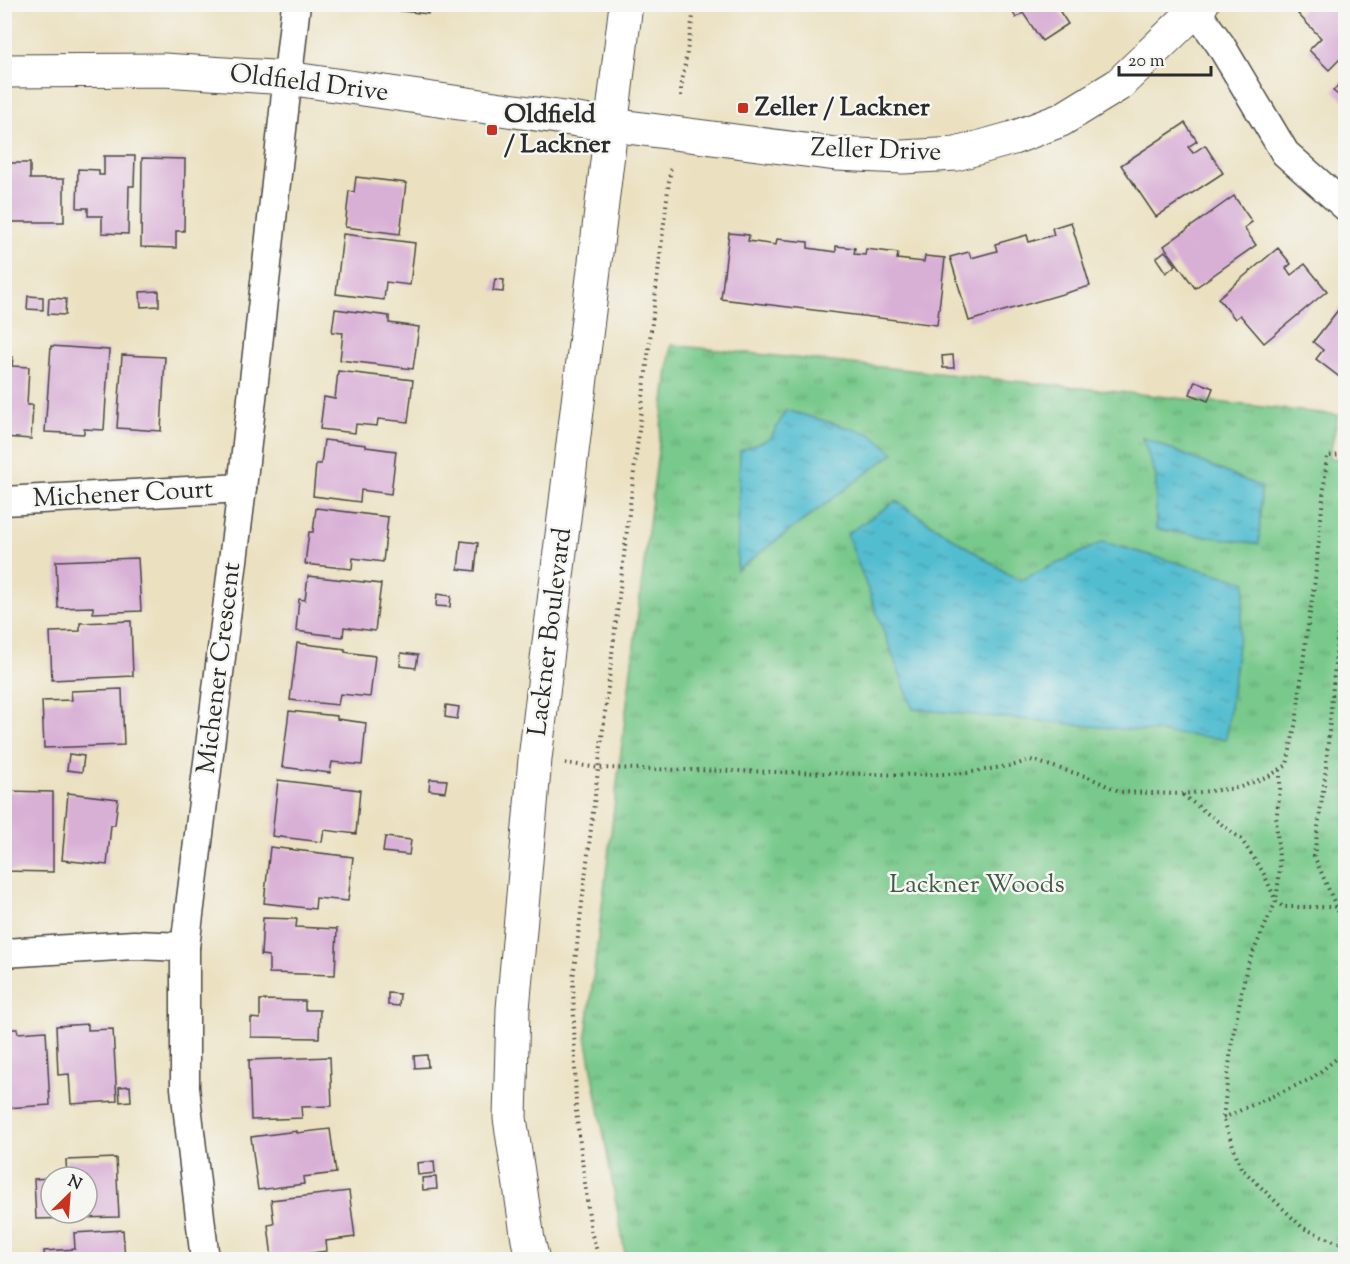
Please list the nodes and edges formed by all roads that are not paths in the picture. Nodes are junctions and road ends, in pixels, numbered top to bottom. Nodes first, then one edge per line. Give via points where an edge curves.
1 (296, 4) edge
2 (626, 4) edge
3 (1199, 8) edge
4 (4, 71) edge
5 (287, 78) junction
6 (612, 125) junction
7 (1346, 207) edge
8 (242, 488) junction
9 (4, 501) edge
10 (185, 947) junction
11 (4, 953) edge
12 (205, 1260) edge
13 (533, 1260) edge

1 - 5 street, Michener Crescent
2 - 6 main road, Lackner Boulevard
3 - 6 main road, Zeller Drive via 1118,85 1060,120 956,154 872,157
3 - 7 street via 1284,153
4 - 5 main road, Oldfield Drive via 164,70
5 - 6 main road, Oldfield Drive
5 - 8 street, Michener Crescent
6 - 13 main road, Lackner Boulevard via 535,759 513,1009 510,1118
8 - 9 street, Michener Court
8 - 10 street, Michener Crescent
10 - 11 street via 134,945
10 - 12 street, Michener Crescent via 185,1088

